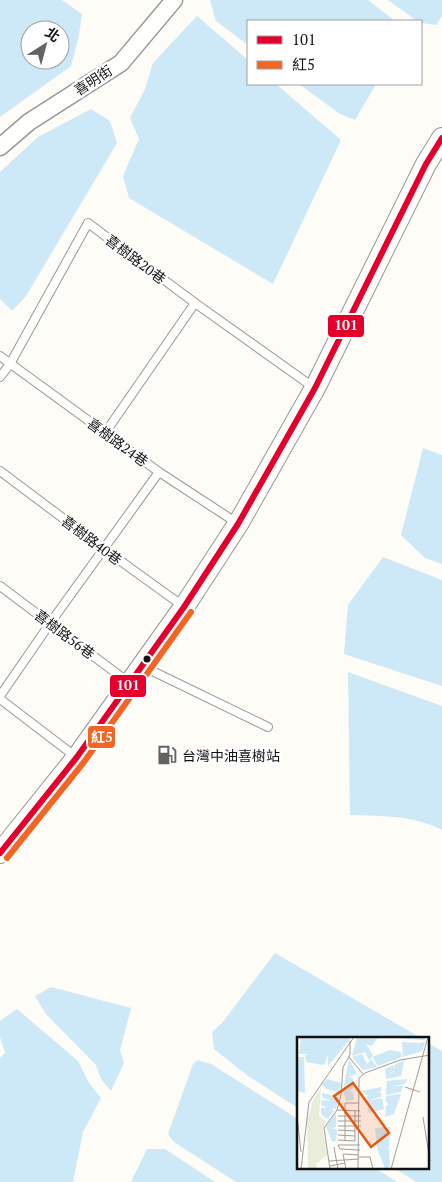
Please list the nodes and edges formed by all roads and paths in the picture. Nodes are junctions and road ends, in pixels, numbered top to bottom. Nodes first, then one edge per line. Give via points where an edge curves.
1 (174, 0) edge
2 (442, 138) edge
3 (0, 147) edge
4 (196, 303) junction
5 (0, 356) edge
6 (10, 364) junction
7 (0, 377) edge
8 (316, 388) junction
9 (105, 432) junction
10 (0, 470) edge
11 (159, 472) junction
12 (238, 524) junction
13 (104, 550) junction
14 (0, 586) edge
15 (184, 607) junction
16 (51, 622) junction
17 (142, 666) junction
18 (130, 683) junction
19 (0, 698) edge
20 (268, 727) dead end
21 (77, 758) junction
22 (0, 853) edge

1 - 3 street, 喜明街 via 121,63 29,122
2 - 8 street via 426,164
4 - 6 lane, 喜樹路20巷 via 88,223
4 - 8 lane, 喜樹路20巷
4 - 9 lane
5 - 6 lane, 喜樹路24巷
6 - 7 lane
6 - 9 lane, 喜樹路24巷
8 - 12 street
9 - 11 lane, 喜樹路24巷
10 - 13 lane, 喜樹路40巷
11 - 12 lane, 喜樹路24巷
11 - 13 lane
12 - 15 street
13 - 15 lane, 喜樹路40巷
13 - 16 lane
14 - 16 lane, 喜樹路56巷
15 - 17 street
16 - 18 lane, 喜樹路56巷
16 - 19 lane
17 - 18 street
17 - 20 lane
18 - 21 street
19 - 21 lane
21 - 22 street

